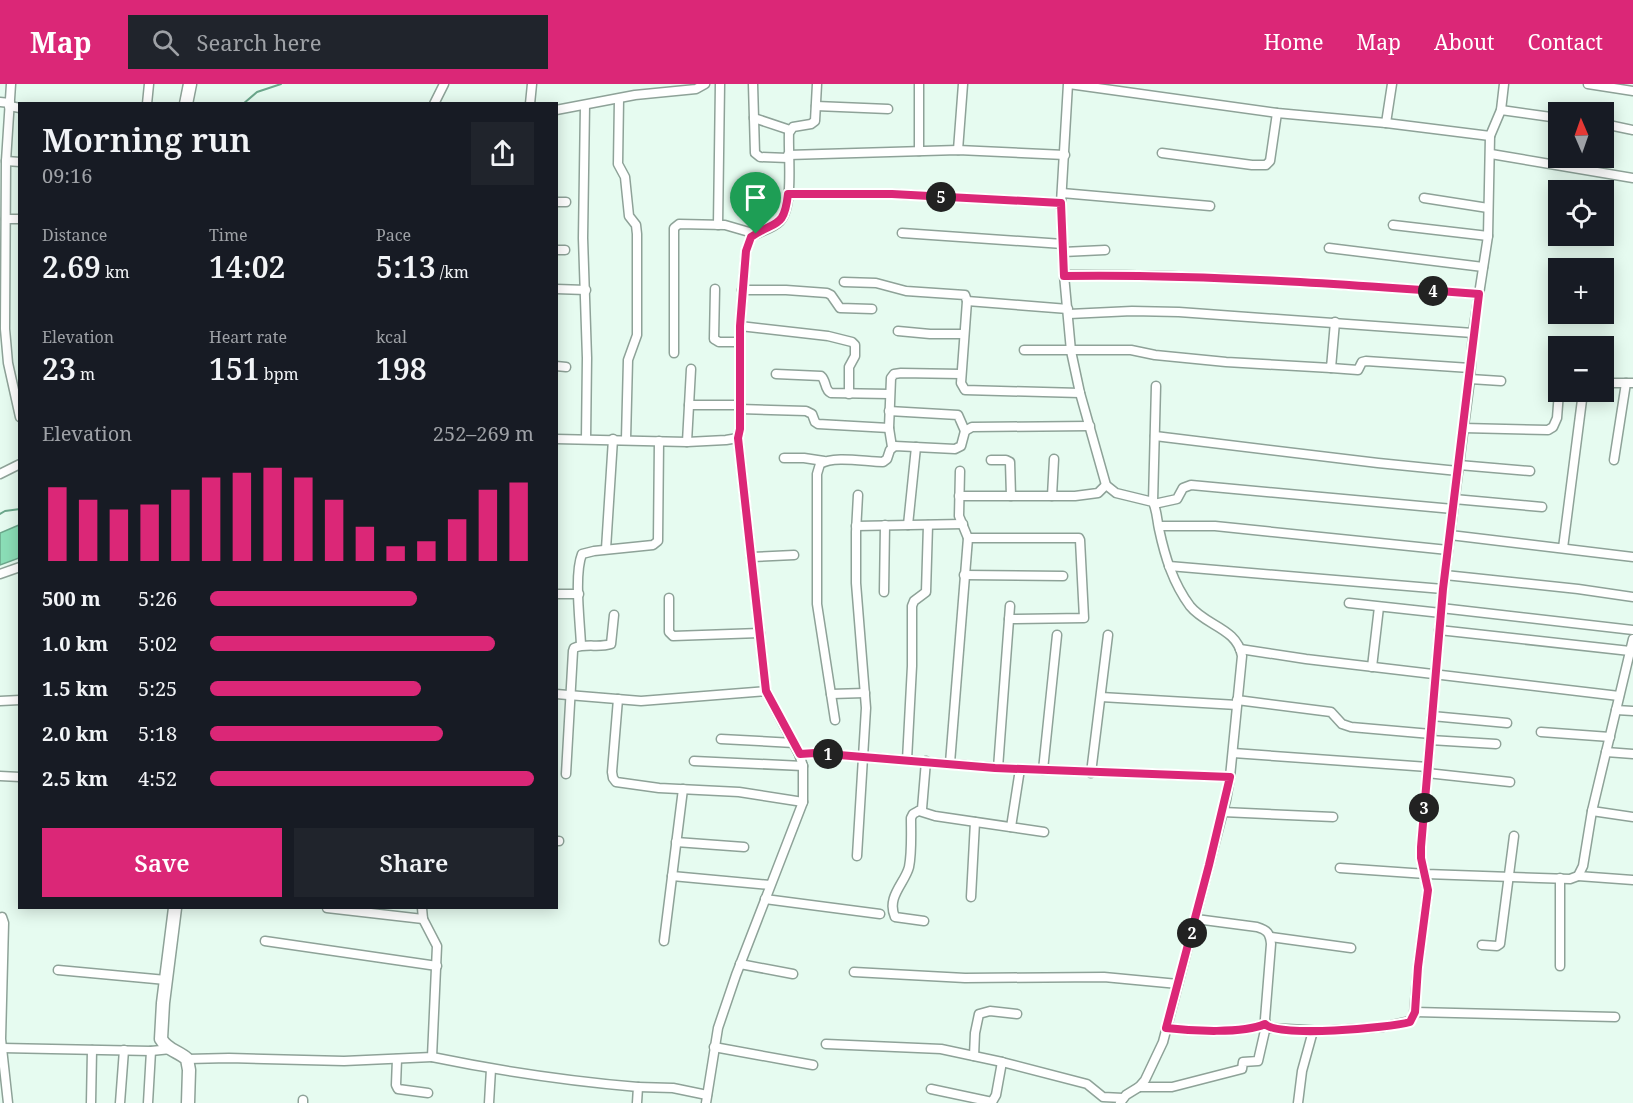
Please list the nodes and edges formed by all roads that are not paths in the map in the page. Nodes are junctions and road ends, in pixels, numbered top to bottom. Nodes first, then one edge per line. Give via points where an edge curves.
1 (11, 84) edge
2 (149, 84) edge
3 (190, 84) edge
4 (444, 84) edge
5 (532, 84) edge
6 (705, 84) edge
7 (720, 84) edge
8 (753, 84) edge
9 (817, 84) edge
10 (919, 84) edge
11 (963, 84) edge
12 (1068, 84) edge
13 (1392, 84) edge
14 (1504, 84) edge
15 (1588, 84) edge
16 (1633, 91) edge
17 (619, 99) junction
18 (147, 102) edge
19 (186, 102) edge
20 (435, 102) edge
21 (531, 102) edge
22 (6, 104) edge
23 (585, 105) junction
24 (816, 106) junction
25 (888, 109) dead end
26 (558, 110) edge
27 (1501, 110) junction
28 (1277, 113) junction
29 (1548, 117) edge
30 (754, 118) junction
31 (1386, 123) junction
32 (1614, 126) edge
33 (790, 130) junction
34 (1633, 130) edge
35 (4, 133) edge
36 (1490, 136) junction
37 (958, 150) junction
38 (919, 151) junction
39 (1162, 153) dead end
40 (1491, 154) junction
41 (4, 155) edge
42 (1065, 155) junction
43 (788, 157) junction
44 (18, 161) edge
45 (1633, 178) edge
46 (788, 194) junction
47 (1062, 198) junction
48 (1424, 198) dead end
49 (1210, 206) dead end
50 (1488, 208) junction
51 (6, 219) junction
52 (18, 219) edge
53 (718, 225) junction
54 (1393, 225) dead end
55 (902, 233) dead end
56 (756, 234) junction
57 (1488, 236) junction
58 (1063, 248) junction
59 (1329, 248) dead end
60 (1105, 250) dead end
61 (1483, 267) junction
62 (1064, 276) junction
63 (3, 280) edge
64 (844, 282) dead end
65 (558, 289) edge
66 (715, 289) dead end
67 (586, 290) junction
68 (742, 290) junction
69 (1479, 294) junction
70 (967, 301) junction
71 (872, 309) dead end
72 (1068, 311) junction
73 (1335, 322) junction
74 (740, 326) junction
75 (898, 331) dead end
76 (1473, 333) junction
77 (964, 334) junction
78 (740, 342) junction
79 (1024, 350) dead end
80 (1071, 351) junction
81 (674, 353) dead end
82 (1331, 368) junction
83 (1470, 368) junction
84 (691, 369) dead end
85 (776, 374) dead end
86 (961, 375) junction
87 (1470, 379) junction
88 (1501, 381) dead end
89 (1614, 383) edge
90 (1630, 383) edge
91 (1156, 386) dead end
92 (1080, 393) junction
93 (849, 394) junction
94 (889, 394) junction
95 (17, 395) edge
96 (1558, 402) edge
97 (1582, 402) edge
98 (689, 405) junction
99 (740, 407) junction
100 (889, 411) junction
101 (1090, 426) junction
102 (889, 428) junction
103 (1463, 428) junction
104 (965, 431) junction
105 (1155, 436) junction
106 (738, 438) junction
107 (558, 439) edge
108 (586, 439) junction
109 (612, 439) junction
110 (626, 439) junction
111 (659, 441) junction
112 (687, 441) junction
113 (892, 447) junction
114 (916, 447) junction
115 (784, 458) dead end
116 (1054, 459) dead end
117 (992, 460) dead end
118 (1614, 460) dead end
119 (824, 461) junction
120 (18, 465) edge
121 (1459, 468) junction
122 (960, 471) dead end
123 (1530, 471) dead end
124 (0, 474) edge
125 (1106, 485) junction
126 (858, 495) dead end
127 (959, 496) junction
128 (1011, 496) junction
129 (1052, 496) junction
130 (1154, 503) junction
131 (1454, 504) junction
132 (1542, 507) dead end
133 (963, 524) junction
134 (885, 525) junction
135 (908, 525) junction
136 (928, 525) junction
137 (856, 526) junction
138 (1159, 526) junction
139 (1450, 535) junction
140 (968, 538) junction
141 (1563, 548) junction
142 (606, 549) junction
143 (1448, 550) junction
144 (794, 555) dead end
145 (751, 557) junction
146 (1633, 557) edge
147 (1169, 566) junction
148 (18, 568) edge
149 (0, 574) edge
150 (964, 575) junction
151 (1445, 575) junction
152 (1063, 576) dead end
153 (1443, 589) junction
154 (884, 592) dead end
155 (558, 594) edge
156 (579, 594) junction
157 (1633, 597) edge
158 (669, 598) dead end
159 (1349, 603) dead end
160 (1010, 606) dead end
161 (1379, 607) junction
162 (1441, 611) junction
163 (614, 615) dead end
164 (1009, 619) junction
165 (1439, 630) junction
166 (1633, 630) edge
167 (760, 633) junction
168 (1057, 635) dead end
169 (1108, 635) dead end
170 (1633, 639) edge
171 (581, 645) junction
172 (1240, 649) junction
173 (1630, 651) junction
174 (1630, 664) edge
175 (1372, 667) junction
176 (1436, 674) junction
177 (766, 691) junction
178 (865, 693) junction
179 (558, 694) edge
180 (831, 694) junction
181 (572, 695) junction
182 (1619, 696) junction
183 (1101, 697) junction
184 (618, 699) junction
185 (18, 700) edge
186 (0, 701) edge
187 (1237, 703) junction
188 (1616, 710) junction
189 (1633, 711) edge
190 (1432, 716) junction
191 (835, 720) dead end
192 (1507, 723) dead end
193 (1541, 732) dead end
194 (1430, 737) junction
195 (1610, 737) junction
196 (721, 739) dead end
197 (794, 743) junction
198 (1496, 744) dead end
199 (1606, 752) junction
200 (1233, 753) junction
201 (800, 754) junction
202 (1633, 754) edge
203 (863, 757) junction
204 (907, 760) junction
205 (694, 761) dead end
206 (926, 761) junction
207 (950, 763) junction
208 (804, 766) junction
209 (998, 768) junction
210 (1020, 769) junction
211 (1043, 770) junction
212 (1428, 770) junction
213 (1091, 772) junction
214 (566, 774) dead end
215 (0, 776) edge
216 (18, 777) edge
217 (1230, 777) junction
218 (1510, 782) dead end
219 (682, 789) junction
220 (803, 802) junction
221 (919, 811) junction
222 (1592, 811) junction
223 (1223, 812) junction
224 (1333, 817) dead end
225 (1633, 817) edge
226 (975, 822) junction
227 (1011, 827) junction
228 (1044, 832) dead end
229 (1514, 836) dead end
230 (676, 842) junction
231 (744, 847) dead end
232 (857, 856) dead end
233 (1341, 868) dead end
234 (1426, 874) junction
235 (672, 876) junction
236 (1578, 876) junction
237 (1509, 877) junction
238 (1560, 878) junction
239 (1633, 880) edge
240 (770, 885) junction
241 (971, 897) dead end
242 (765, 899) junction
243 (175, 909) edge
244 (336, 909) edge
245 (422, 909) edge
246 (880, 914) dead end
247 (2, 917) dead end
248 (423, 919) junction
249 (1196, 919) junction
250 (924, 921) dead end
251 (1270, 937) junction
252 (265, 941) dead end
253 (664, 941) dead end
254 (1482, 945) dead end
255 (1351, 948) dead end
256 (740, 964) junction
257 (436, 966) junction
258 (1560, 966) dead end
259 (58, 970) dead end
260 (854, 972) dead end
261 (793, 974) dead end
262 (166, 980) junction
263 (1178, 984) junction
264 (1415, 1012) junction
265 (1017, 1014) dead end
266 (1615, 1017) dead end
267 (1266, 1025) junction
268 (1166, 1028) junction
269 (1313, 1030) junction
270 (1, 1042) edge
271 (826, 1044) dead end
272 (714, 1047) junction
273 (171, 1049) junction
274 (92, 1050) junction
275 (124, 1050) junction
276 (151, 1051) junction
277 (974, 1056) junction
278 (432, 1057) junction
279 (187, 1059) junction
280 (396, 1059) junction
281 (1002, 1062) junction
282 (813, 1065) dead end
283 (491, 1069) junction
284 (638, 1087) junction
285 (1139, 1087) junction
286 (931, 1089) dead end
287 (428, 1093) dead end
288 (707, 1099) edge
289 (1122, 1101) edge
290 (8, 1103) edge
291 (91, 1103) edge
292 (120, 1103) edge
293 (148, 1103) edge
294 (188, 1103) edge
295 (489, 1103) edge
296 (637, 1103) edge
297 (1298, 1103) edge

1 - 22 street
2 - 18 street
3 - 19 main road
4 - 20 street
5 - 21 street
6 - 17 street via 696,89
7 - 53 street
8 - 30 street
9 - 24 street
10 - 38 street
11 - 37 street
12 - 28 street
12 - 42 street
13 - 31 street
14 - 27 street
15 - 16 street
17 - 23 street
17 - 110 street via 618,164 625,177 628,216 636,225 637,234 637,335 628,365
22 - 35 street
23 - 26 street
23 - 67 street
24 - 25 street
24 - 33 street via 814,123
27 - 29 street
27 - 36 street
28 - 31 street
28 - 39 street via 1270,161 1266,165
30 - 33 street
30 - 43 street via 754,153 760,157
31 - 36 street
32 - 34 street
33 - 43 street
35 - 41 street
36 - 40 street
37 - 38 street
37 - 42 street
38 - 43 street
40 - 45 street
40 - 50 street
41 - 44 street
41 - 51 street
42 - 47 street
43 - 46 street
46 - 47 street
46 - 56 street via 786,210 778,223
47 - 49 street
47 - 58 street
48 - 50 street
50 - 57 street
51 - 52 street
51 - 63 street
53 - 56 street
53 - 81 street via 679,224 674,228
54 - 57 street
55 - 58 street
56 - 68 street via 746,251
57 - 61 street
58 - 60 street
58 - 62 street
59 - 61 street
61 - 69 street
62 - 69 street via 1281,280
62 - 72 street
63 - 95 street via 6,345
64 - 70 street via 884,283 906,291 962,294
65 - 67 street
66 - 78 street via 714,339
67 - 108 street
68 - 71 street via 827,293 840,308
68 - 74 street
69 - 76 street
70 - 72 street
70 - 77 street
72 - 73 street via 1132,310
72 - 80 street
73 - 76 street
73 - 82 street
74 - 78 street
74 - 93 street via 852,342 856,351 849,367
75 - 77 street
76 - 83 street
77 - 86 street
78 - 99 street
79 - 80 street
80 - 82 street via 1131,350 1215,361
80 - 92 street
82 - 83 street via 1358,370 1366,361
83 - 87 street
84 - 98 street
85 - 93 street via 821,376 829,392
86 - 92 street via 963,388 968,391
86 - 94 street via 894,374
87 - 88 street
87 - 103 street
89 - 90 street
90 - 118 street
91 - 105 street
92 - 101 street
93 - 94 street
94 - 100 street
96 - 103 street via 1555,424 1548,430
97 - 141 street
98 - 99 street
98 - 112 street
99 - 102 street via 806,411 818,424
99 - 106 street
100 - 102 street
100 - 104 street via 954,413
101 - 104 street via 972,427
101 - 125 street
102 - 113 street
103 - 121 street
104 - 114 street via 958,448
105 - 121 street via 1378,463
105 - 130 street
106 - 112 street
106 - 145 street
107 - 108 street
108 - 109 street
109 - 110 street
109 - 142 street
110 - 111 street
111 - 112 street
111 - 142 street via 656,543
113 - 114 street
113 - 119 street via 883,462
114 - 135 street
115 - 119 street
116 - 129 street
117 - 128 street via 1010,462
119 - 180 street via 817,467 816,588
120 - 124 street
121 - 123 street
121 - 131 street
122 - 127 street
125 - 129 street via 1091,495
125 - 130 street via 1116,494
126 - 137 street
127 - 128 street
127 - 133 street via 959,519
128 - 129 street
130 - 131 street via 1177,499 1183,488 1191,485
130 - 138 street
131 - 132 street
131 - 139 street
133 - 136 street
133 - 140 street
134 - 135 street
134 - 137 street
134 - 154 street
135 - 136 street
136 - 204 street via 926,592 912,606
137 - 178 street via 856,583
138 - 143 street via 1215,526
138 - 147 street
139 - 141 street
139 - 143 street
140 - 150 street
140 - 164 street via 1079,538 1084,618
141 - 146 street
142 - 156 street via 582,554
143 - 151 street
144 - 145 street
145 - 167 street
147 - 153 street
147 - 172 street via 1192,609 1232,636
148 - 149 street
150 - 152 street
150 - 207 street
151 - 153 street
151 - 157 street
153 - 162 street
155 - 156 street
156 - 171 street
158 - 167 street via 669,632 673,636
159 - 161 street
160 - 164 street
161 - 162 street
161 - 175 street
162 - 165 street
162 - 166 street
163 - 171 street via 611,644
164 - 209 street
165 - 173 street
165 - 176 street
167 - 177 street
168 - 211 street
169 - 183 street
170 - 173 street
171 - 181 street via 573,651
172 - 175 street
172 - 187 street
173 - 174 street
174 - 182 street
175 - 176 street
176 - 182 street
176 - 190 street
177 - 184 street via 642,701
177 - 197 street
178 - 180 street
178 - 203 street
179 - 181 street
180 - 191 street
181 - 184 street
181 - 214 street
182 - 188 street
183 - 187 street
183 - 213 street
184 - 219 street via 614,780
185 - 186 street
187 - 194 street via 1331,712 1351,727
187 - 200 street
188 - 189 street
188 - 195 street
190 - 192 street
190 - 194 street
193 - 195 street
194 - 198 street
194 - 212 street
195 - 199 street
196 - 197 street
197 - 201 street
199 - 202 street
199 - 222 street
200 - 212 street
200 - 217 street
201 - 203 street
201 - 208 street
203 - 204 street
203 - 232 street
204 - 206 street
205 - 208 street
206 - 207 street
206 - 221 street
207 - 209 street
208 - 220 street
209 - 210 street
210 - 211 street
210 - 227 street
211 - 213 street
212 - 218 street
212 - 234 street via 1421,847
213 - 217 street
215 - 216 street
217 - 223 street
219 - 220 street via 740,792
219 - 230 street
220 - 240 street
221 - 226 street
221 - 250 street via 911,818 908,869 897,887 893,912 895,917
222 - 225 street
222 - 236 street
223 - 224 street
223 - 249 street
226 - 227 street
226 - 241 street
227 - 228 street
229 - 237 street
230 - 231 street
230 - 235 street
233 - 234 street
234 - 237 street
234 - 264 street via 1428,890
235 - 240 street
235 - 253 street
236 - 238 street
236 - 239 street
237 - 238 street
237 - 254 street via 1500,944
238 - 258 street
240 - 242 street
242 - 246 street
242 - 256 street
243 - 262 main road
244 - 248 street
245 - 248 street
247 - 270 street
248 - 257 street via 437,946
249 - 251 street via 1257,927 1265,929
249 - 263 street
251 - 255 street
251 - 267 street
252 - 257 street
256 - 261 street
256 - 272 street
257 - 278 street
259 - 262 street
260 - 263 street via 965,978 1104,977
262 - 273 main road via 161,1039
263 - 268 street
264 - 266 street
264 - 269 street via 1410,1022 1390,1026
265 - 277 street via 979,1014
267 - 268 street via 1241,1029
267 - 269 street via 1275,1029
267 - 285 street via 1257,1061 1243,1062 1242,1070 1172,1087
268 - 285 street via 1152,1067
269 - 297 street
270 - 274 street
270 - 290 street
271 - 277 street via 921,1047
272 - 282 street
272 - 288 street
273 - 276 street
273 - 279 main road
274 - 275 street
274 - 291 street
275 - 276 street
275 - 292 street
276 - 293 street
277 - 281 street
278 - 280 street
278 - 283 street
279 - 280 street
279 - 294 main road
280 - 287 street via 398,1089
281 - 286 street via 992,1102
281 - 289 street via 1087,1084 1103,1097
283 - 284 street
283 - 295 street
284 - 288 street via 673,1088
284 - 296 street
285 - 289 street

